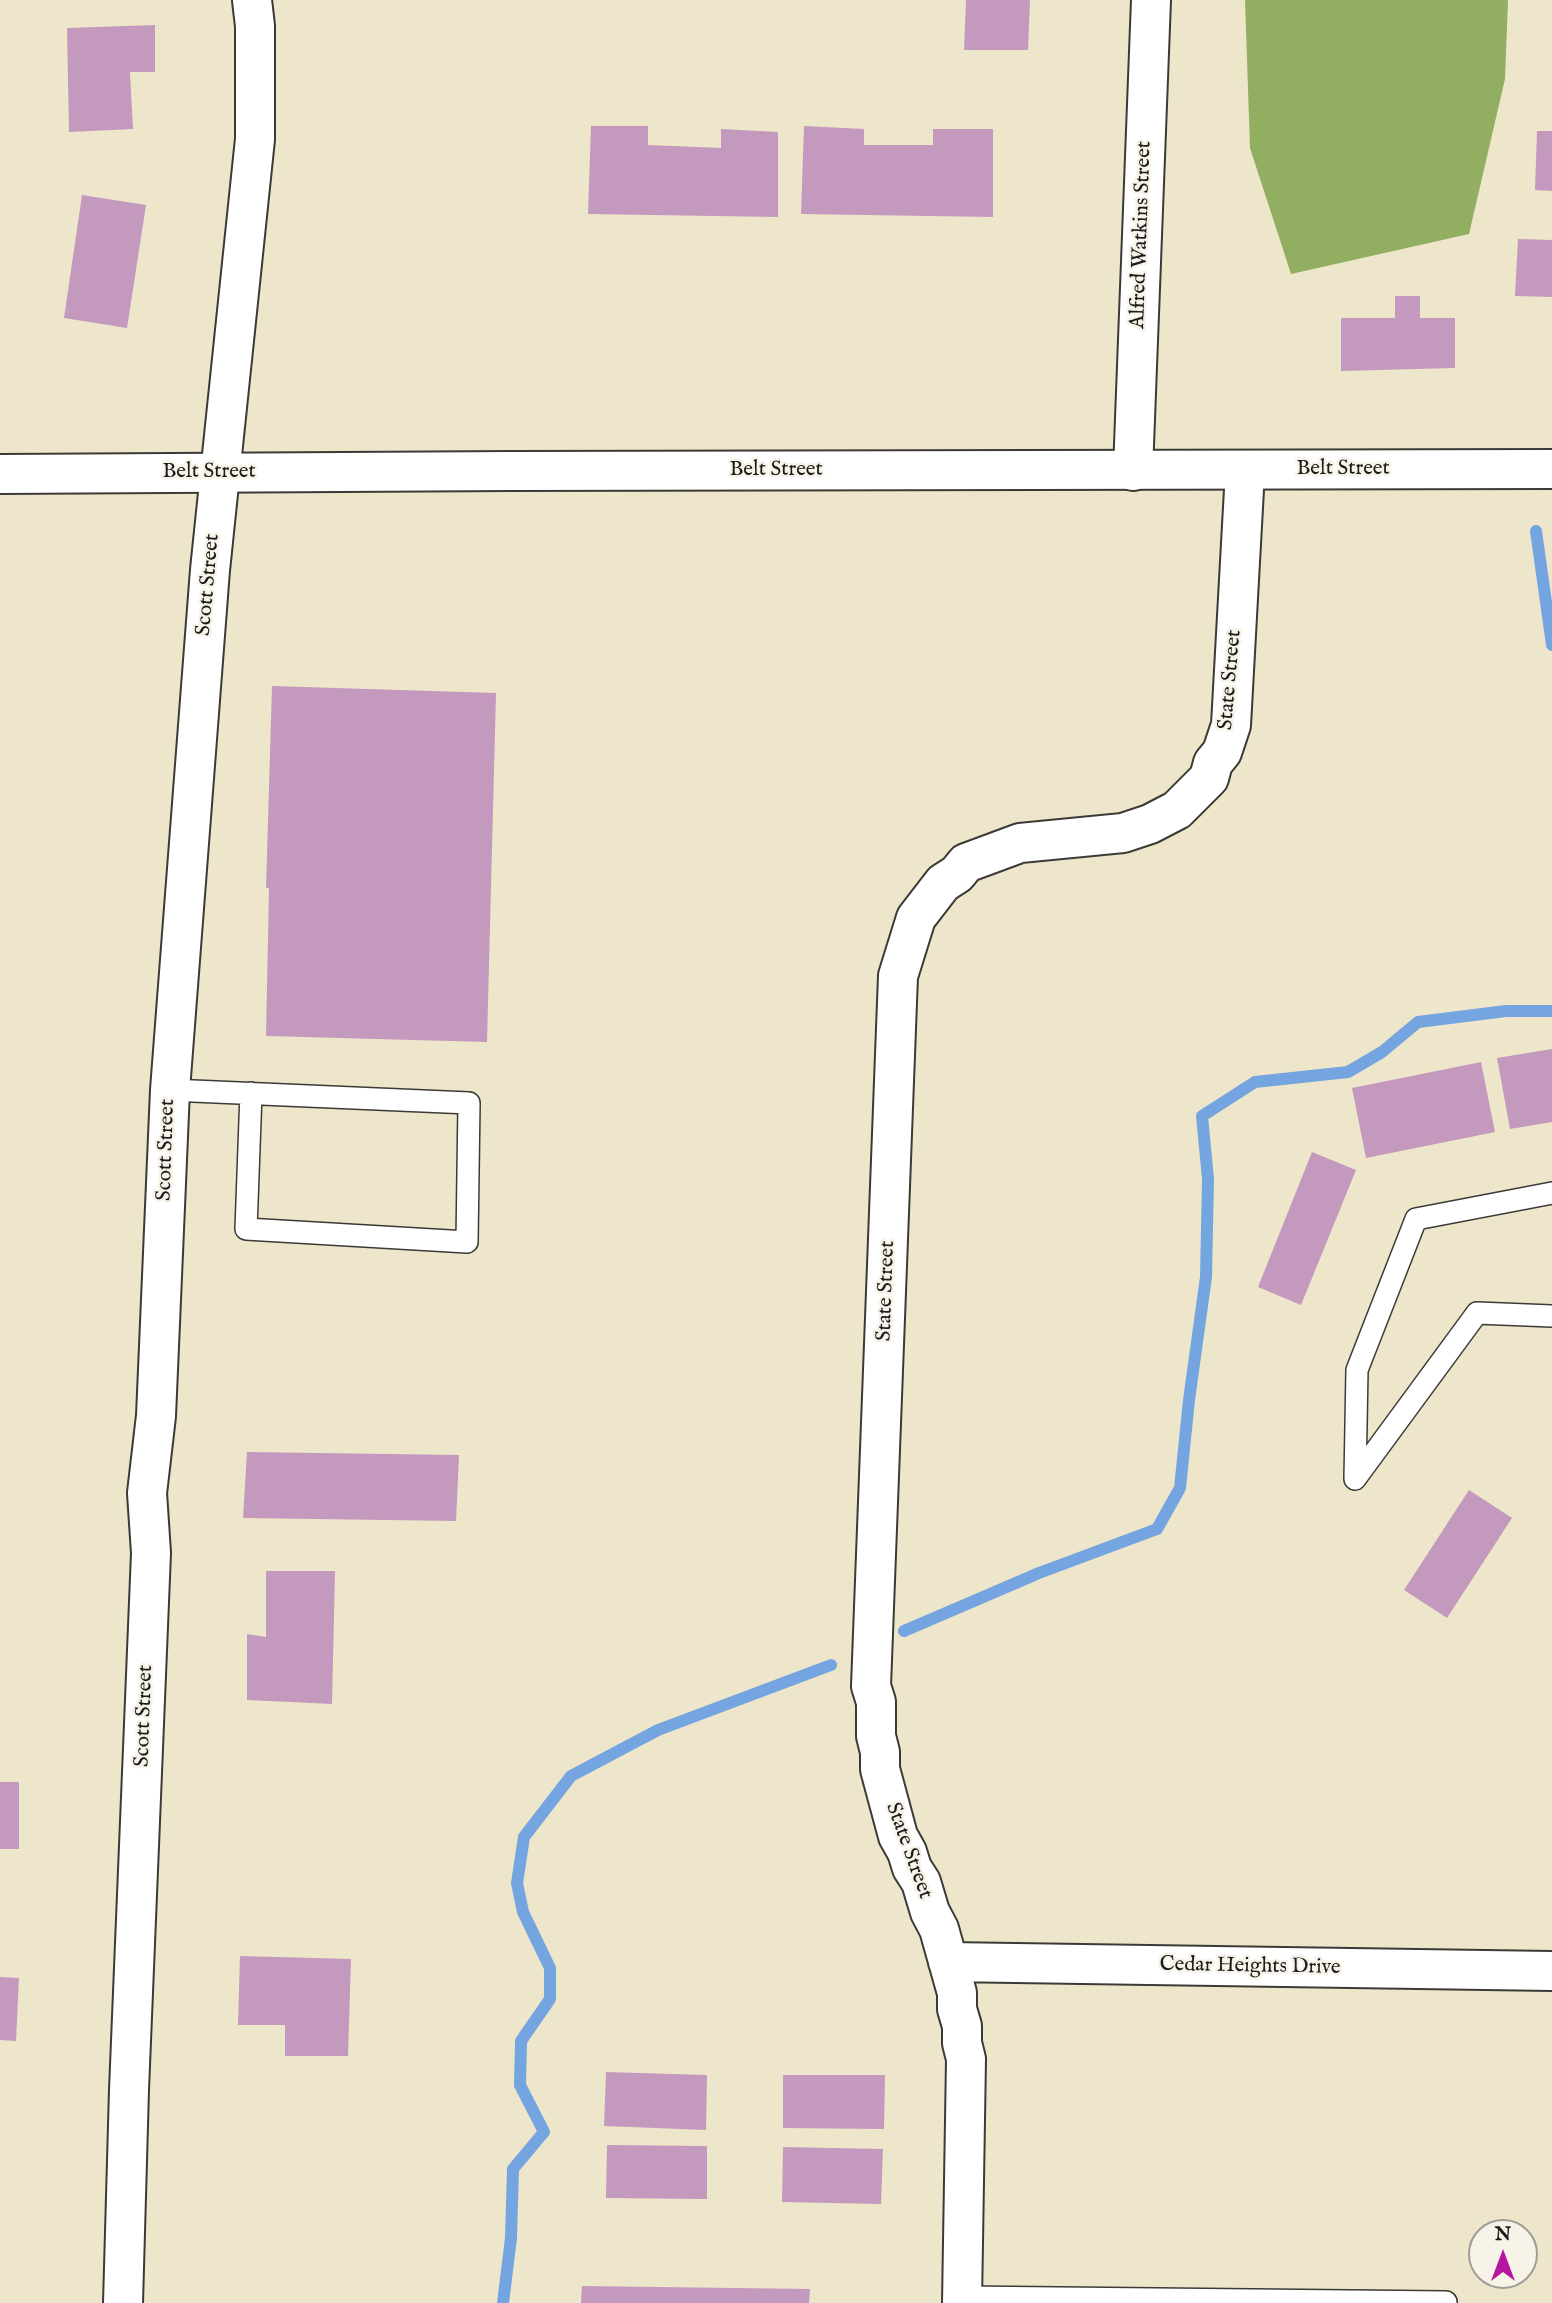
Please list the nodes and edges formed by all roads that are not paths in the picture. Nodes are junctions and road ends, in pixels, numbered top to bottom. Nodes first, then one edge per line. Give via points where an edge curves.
1 (252, 0) edge
2 (1151, 0) edge
3 (1552, 469) edge
4 (1133, 471) junction
5 (1245, 471) junction
6 (219, 473) junction
7 (0, 474) edge
8 (170, 1090) junction
9 (251, 1093) junction
10 (1552, 1193) edge
11 (1552, 1315) edge
12 (948, 1962) junction
13 (1552, 1971) edge
14 (962, 2300) edge
15 (1446, 2302) edge
16 (123, 2303) edge

1 - 6 street, Scott Street via 255,139
2 - 4 street, Alfred Watkins Street
3 - 5 street, Belt Street
4 - 5 street, Belt Street
4 - 6 street, Belt Street
5 - 12 street, State Street via 1231,725 1209,778 1177,810 1150,824 1123,833 1020,844 966,863 943,883 916,918 898,976 871,1686 880,1769 898,1836 921,1882
6 - 7 street, Belt Street
6 - 8 street, Scott Street
8 - 9 lane
8 - 16 street, Scott Street via 156,1416 147,1493 151,1553
9 - 9 lane via 469,1103 467,1242 246,1229
10 - 11 lane via 1416,1219 1357,1370 1355,1479 1477,1313
12 - 13 street, Cedar Heights Drive
12 - 14 street, State Street via 966,2059
14 - 15 lane

